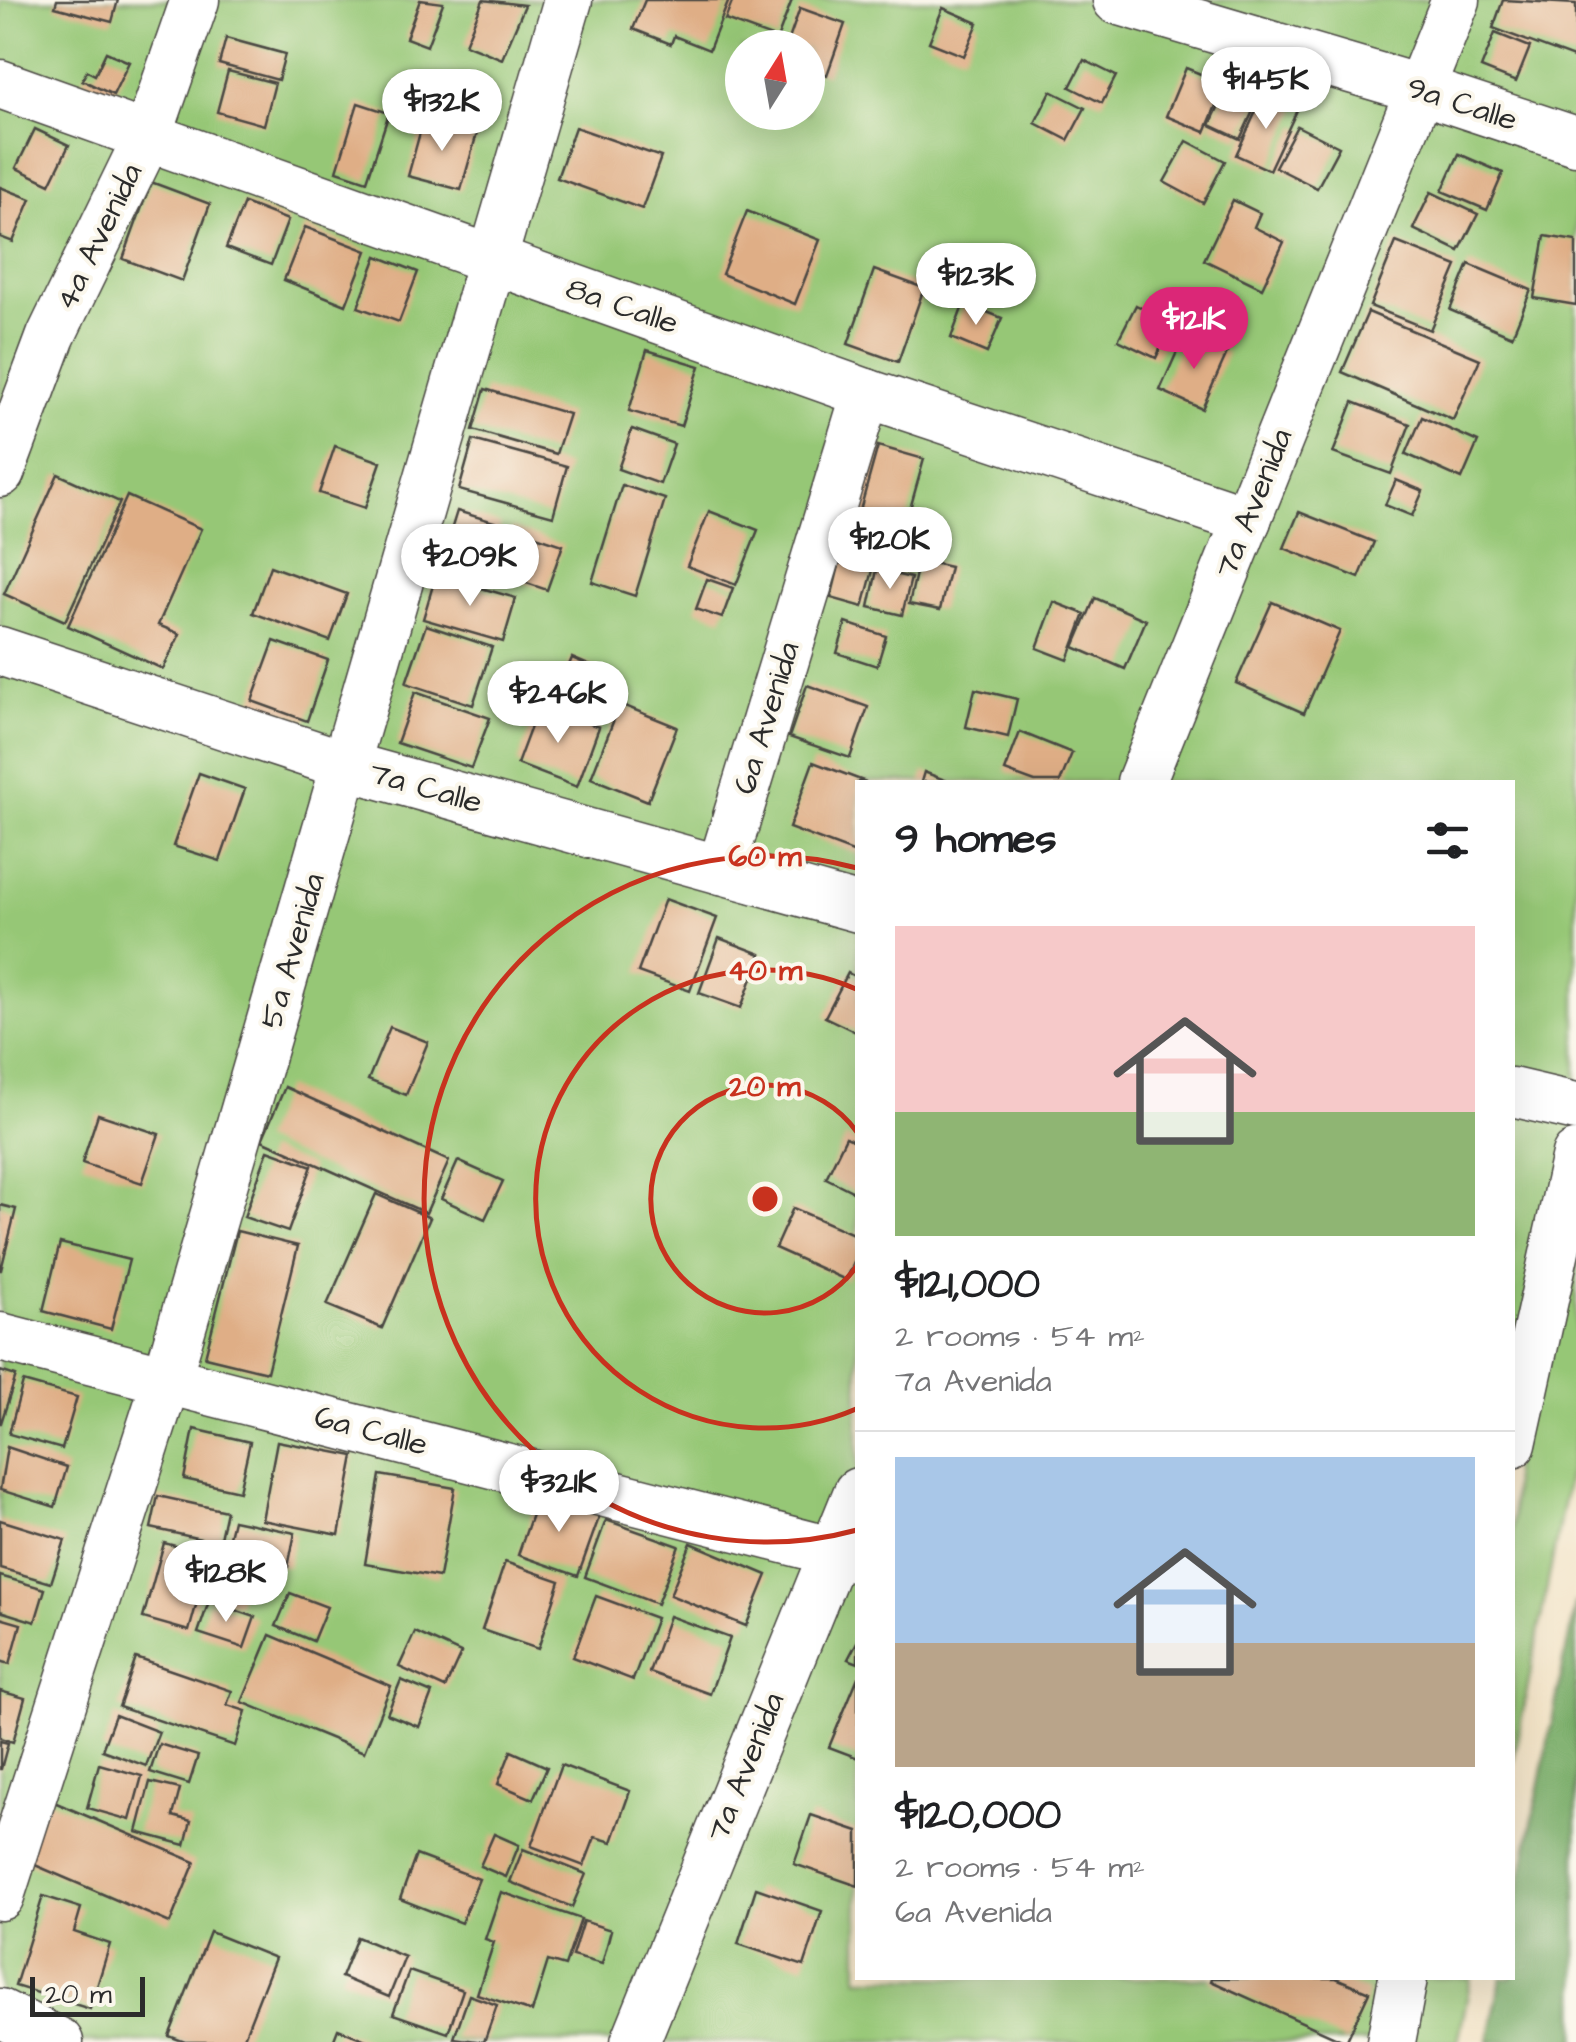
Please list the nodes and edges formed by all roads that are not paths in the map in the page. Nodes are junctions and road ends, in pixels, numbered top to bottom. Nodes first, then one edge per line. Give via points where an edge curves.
1 (195, 0) edge
2 (568, 0) edge
3 (1117, 0) edge
4 (1456, 0) edge
5 (0, 84) edge
6 (1419, 89) junction
7 (147, 138) junction
8 (1576, 141) edge
9 (494, 261) junction
10 (866, 393) junction
11 (0, 473) edge
12 (1247, 520) junction
13 (0, 650) edge
14 (348, 766) junction
15 (1142, 780) edge
16 (720, 870) junction
17 (855, 907) edge
18 (1515, 1093) edge
19 (1576, 1106) edge
20 (1576, 1155) edge
21 (0, 1337) edge
22 (167, 1378) junction
23 (1515, 1430) edge
24 (855, 1508) edge
25 (846, 1555) edge
26 (0, 1896) edge
27 (1403, 1980) edge
28 (0, 2013) edge
29 (59, 2042) edge
30 (635, 2042) edge
31 (1391, 2042) edge

1 - 7 street, 4a Avenida
2 - 9 street, 5a Avenida
3 - 6 street, 9a Calle
4 - 6 street, 7a Avenida
5 - 7 street, 8a Calle
6 - 8 street, 9a Calle
6 - 12 street, 7a Avenida
7 - 9 street, 8a Calle
7 - 11 street, 4a Avenida via 51,336
9 - 10 street, 8a Calle
9 - 14 street, 5a Avenida
10 - 12 street, 8a Calle
10 - 16 street, 6a Avenida
12 - 15 street, 7a Avenida
13 - 14 street, 7a Calle
14 - 16 street, 7a Calle
14 - 22 street, 5a Avenida
16 - 17 street, 7a Calle
18 - 19 street
20 - 23 street
21 - 22 street, 6a Calle
22 - 25 street, 6a Calle
22 - 26 street, 5a Avenida
24 - 25 street, 7a Avenida
25 - 30 street, 7a Avenida
27 - 31 street
28 - 29 street

